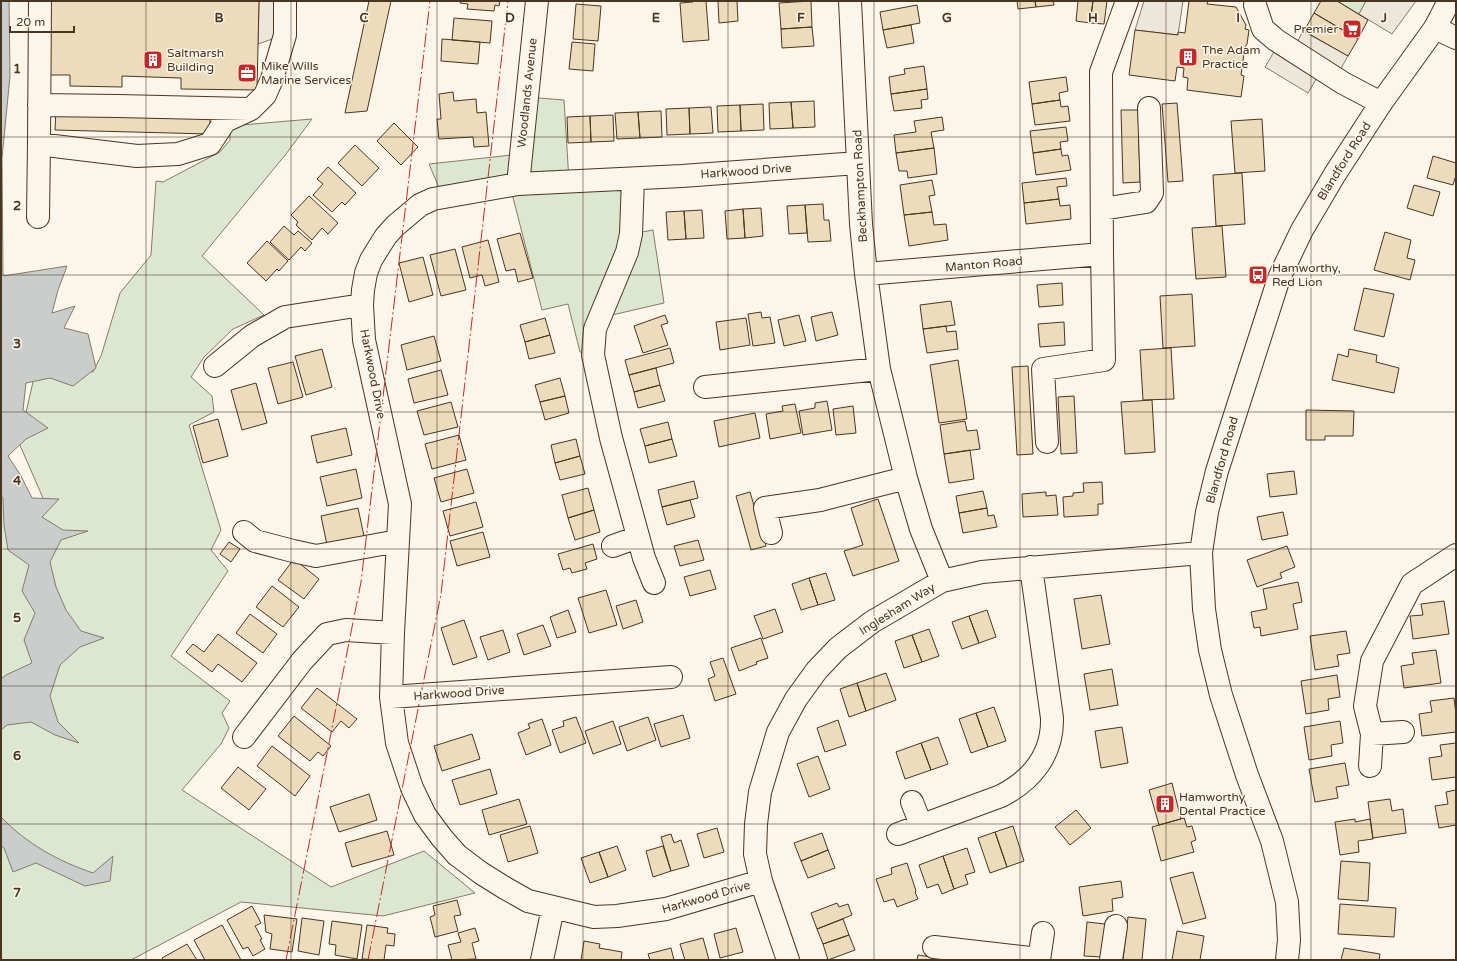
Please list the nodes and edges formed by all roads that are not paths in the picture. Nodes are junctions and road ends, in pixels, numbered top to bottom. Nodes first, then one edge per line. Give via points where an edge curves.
1 (40, 1) edge
2 (285, 1) edge
3 (537, 1) edge
4 (850, 1) edge
5 (1127, 1) edge
6 (1449, 1) edge
7 (1255, 5) dead end
8 (1435, 28) junction
9 (1456, 38) edge
10 (1381, 103) junction
11 (39, 105) junction
12 (1149, 108) dead end
13 (251, 109) junction
14 (39, 143) junction
15 (858, 163) junction
16 (633, 178) junction
17 (518, 184) junction
18 (1102, 209) junction
19 (38, 217) dead end
20 (1102, 254) junction
21 (866, 274) junction
22 (362, 305) junction
23 (215, 366) dead end
24 (880, 369) junction
25 (705, 387) dead end
26 (1047, 442) dead end
27 (906, 478) junction
28 (244, 532) dead end
29 (771, 533) dead end
30 (638, 537) junction
31 (398, 541) junction
32 (613, 546) dead end
33 (1201, 553) junction
34 (1456, 555) edge
35 (1030, 568) junction
36 (942, 581) junction
37 (654, 583) dead end
38 (393, 633) junction
39 (671, 677) dead end
40 (391, 698) junction
41 (1403, 732) dead end
42 (1372, 734) junction
43 (244, 737) dead end
44 (1370, 766) dead end
45 (912, 802) dead end
46 (922, 825) junction
47 (898, 834) dead end
48 (761, 881) junction
49 (552, 908) junction
50 (1116, 926) dead end
51 (1043, 932) dead end
52 (934, 947) dead end
53 (542, 960) edge
54 (788, 960) edge
55 (1039, 960) edge
56 (1111, 960) edge
57 (1287, 960) edge

1 - 11 street
2 - 13 street via 285,35 272,79 266,95
3 - 17 street, Woodlands Avenue
4 - 15 street, Beckhampton Road
5 - 18 street via 1101,72
6 - 8 street, Blandford Road
7 - 10 street via 1263,29 1276,40
8 - 9 street
8 - 10 street, Blandford Road
10 - 33 street, Blandford Road via 1302,230 1279,278 1217,471
11 - 13 street
11 - 14 street
12 - 18 street via 1152,193 1146,202
13 - 14 street via 226,122 210,144 178,154 137,156
14 - 19 street
15 - 16 street, Harkwood Drive
15 - 21 street, Beckhampton Road
16 - 17 street, Harkwood Drive
16 - 30 street via 631,234 627,252 595,329 592,355
17 - 22 street, Harkwood Drive via 433,199 420,205 386,236 371,260
18 - 20 street
20 - 21 street, Manton Road
20 - 26 street via 1104,360 1043,369
21 - 24 street, Beckhampton Road
22 - 23 street via 285,317 252,336
22 - 31 street, Harkwood Drive via 364,340 400,504
24 - 25 street
24 - 27 street, Beckhampton Road
27 - 29 street via 820,500 765,508
27 - 36 street, Beckhampton Road via 921,529
28 - 31 street via 255,541 316,556
30 - 32 street
30 - 37 street
31 - 38 street, Harkwood Drive
33 - 35 street, Inglesham Way
33 - 57 street, Blandford Road via 1204,609 1210,650 1221,695 1272,842 1288,902
34 - 42 street via 1412,584 1372,661 1365,706
35 - 36 street, Inglesham Way via 982,572
35 - 46 street via 1052,718 1052,730 1045,755 1013,790
36 - 48 street, Inglesham Way via 872,622 838,648 817,670 796,699 778,732 760,792 755,854
38 - 40 street, Harkwood Drive
38 - 43 street via 346,630 326,634
39 - 40 street, Harkwood Drive
40 - 49 street, Harkwood Drive via 398,743 412,788 425,815 442,838 457,855 482,874 528,901
41 - 42 street
42 - 44 street
45 - 46 street
46 - 47 street
48 - 49 street, Harkwood Drive via 666,910 594,917
48 - 54 street, Inglesham Way
49 - 53 street
50 - 56 street
51 - 55 street
52 - 55 street

